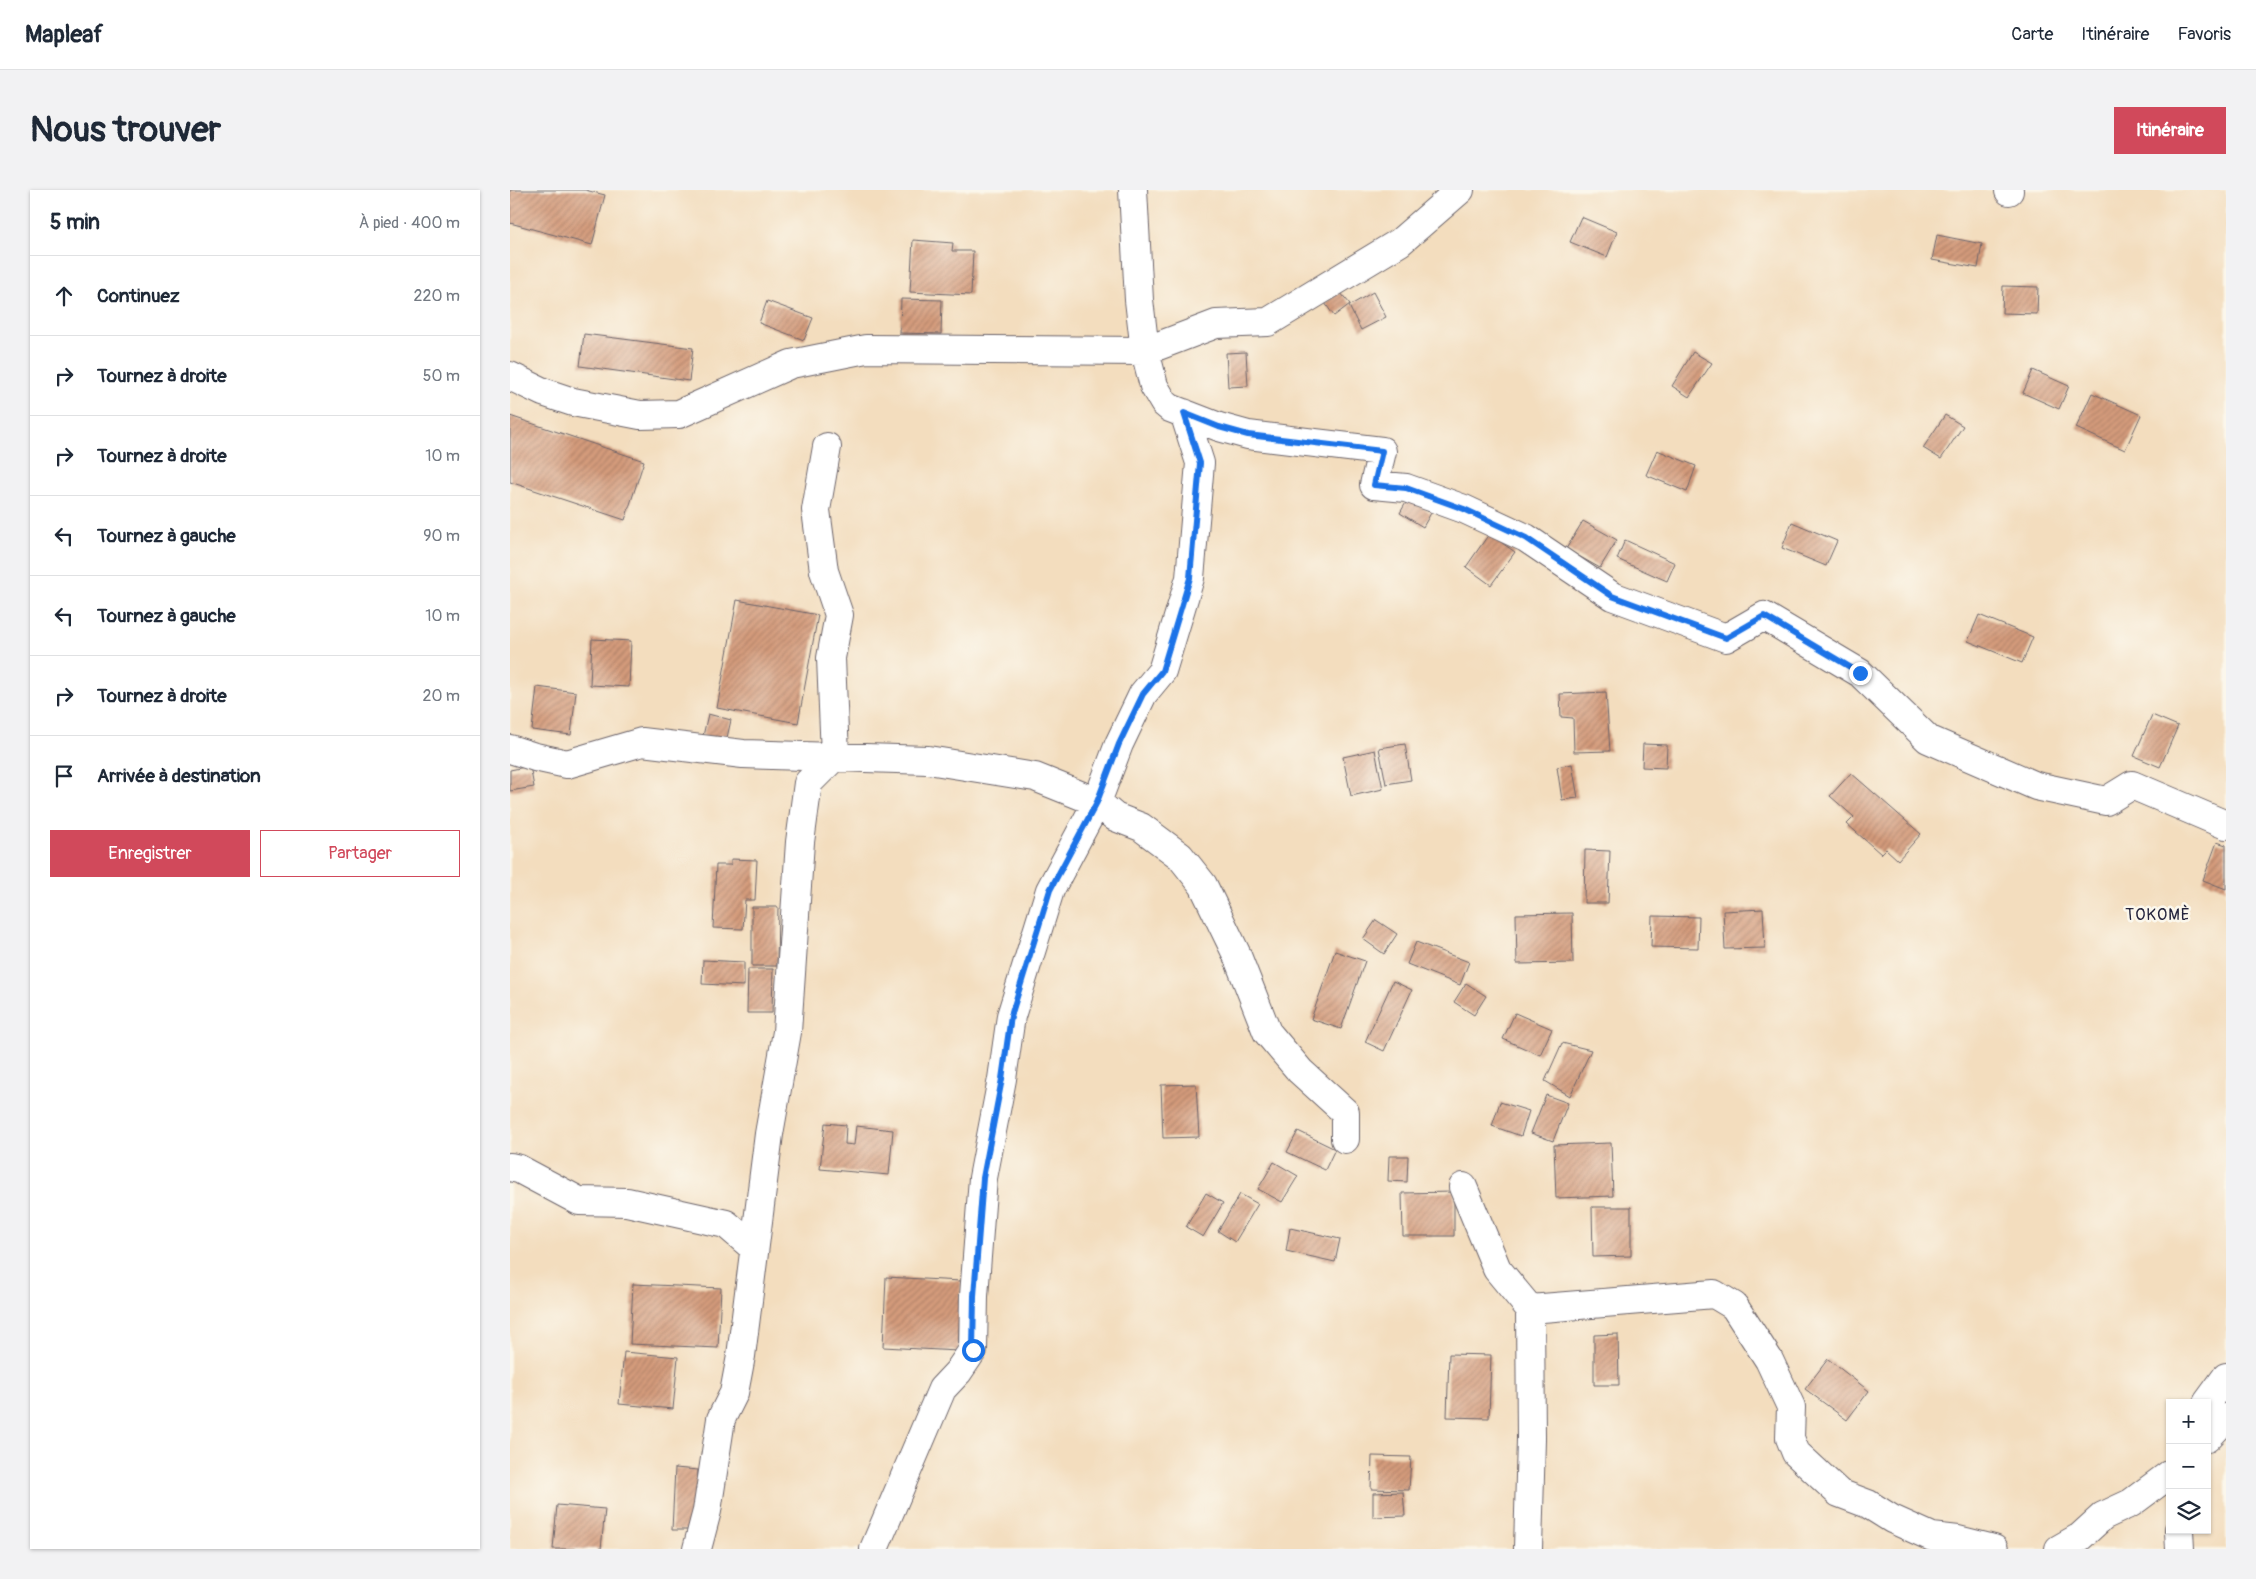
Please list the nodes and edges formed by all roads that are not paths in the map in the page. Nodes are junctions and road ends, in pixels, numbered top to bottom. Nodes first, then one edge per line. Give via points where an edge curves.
1 (1133, 190) edge
2 (1460, 190) edge
3 (1145, 351) junction
4 (510, 376) edge
5 (1184, 413) junction
6 (827, 447) dead end
7 (510, 749) edge
8 (835, 756) junction
9 (1097, 802) junction
10 (2226, 825) edge
11 (1345, 1139) dead end
12 (510, 1167) edge
13 (1463, 1187) dead end
14 (754, 1248) junction
15 (1530, 1309) junction
16 (2226, 1377) edge
17 (2210, 1399) edge
18 (2226, 1418) edge
19 (2211, 1434) edge
20 (2166, 1477) edge
21 (2179, 1534) edge
22 (1528, 1548) edge
23 (697, 1549) edge
24 (874, 1549) edge
25 (1994, 1549) edge
26 (2059, 1549) edge
27 (2180, 1549) edge

1 - 3 street
2 - 3 street via 1400,242 1268,322 1216,324
3 - 4 street via 866,349 791,364 679,414 640,415 573,402
3 - 5 street via 1151,379 1158,393 1170,408
5 - 9 street via 1200,463 1190,578 1162,671 1143,694
5 - 10 street via 1248,435 1382,451 1374,485 1406,488 1464,509 1526,538 1612,596 1726,638 1764,616 1860,673 1928,739 2036,786 2106,801 2132,786
6 - 8 street via 816,510 824,571 839,616 831,658
7 - 8 street via 567,764 642,742 743,754
8 - 9 street via 928,760 1035,777
8 - 14 street via 808,783 800,842 787,1032
9 - 11 street via 1116,817 1141,826 1180,856 1203,885 1236,953 1267,1032 1300,1071 1345,1112
9 - 24 street via 1050,890 1011,1016 983,1178 973,1350 942,1389
12 - 14 street via 580,1202 627,1202 726,1224
13 - 15 street via 1497,1269
14 - 23 street via 734,1393 721,1419 707,1511
15 - 22 street
15 - 25 street via 1714,1294 1734,1306 1769,1360 1791,1407 1790,1438 1796,1453 1839,1493 1932,1537
16 - 17 street
18 - 19 street
20 - 26 street via 2132,1503 2103,1516 2080,1537
21 - 27 street

